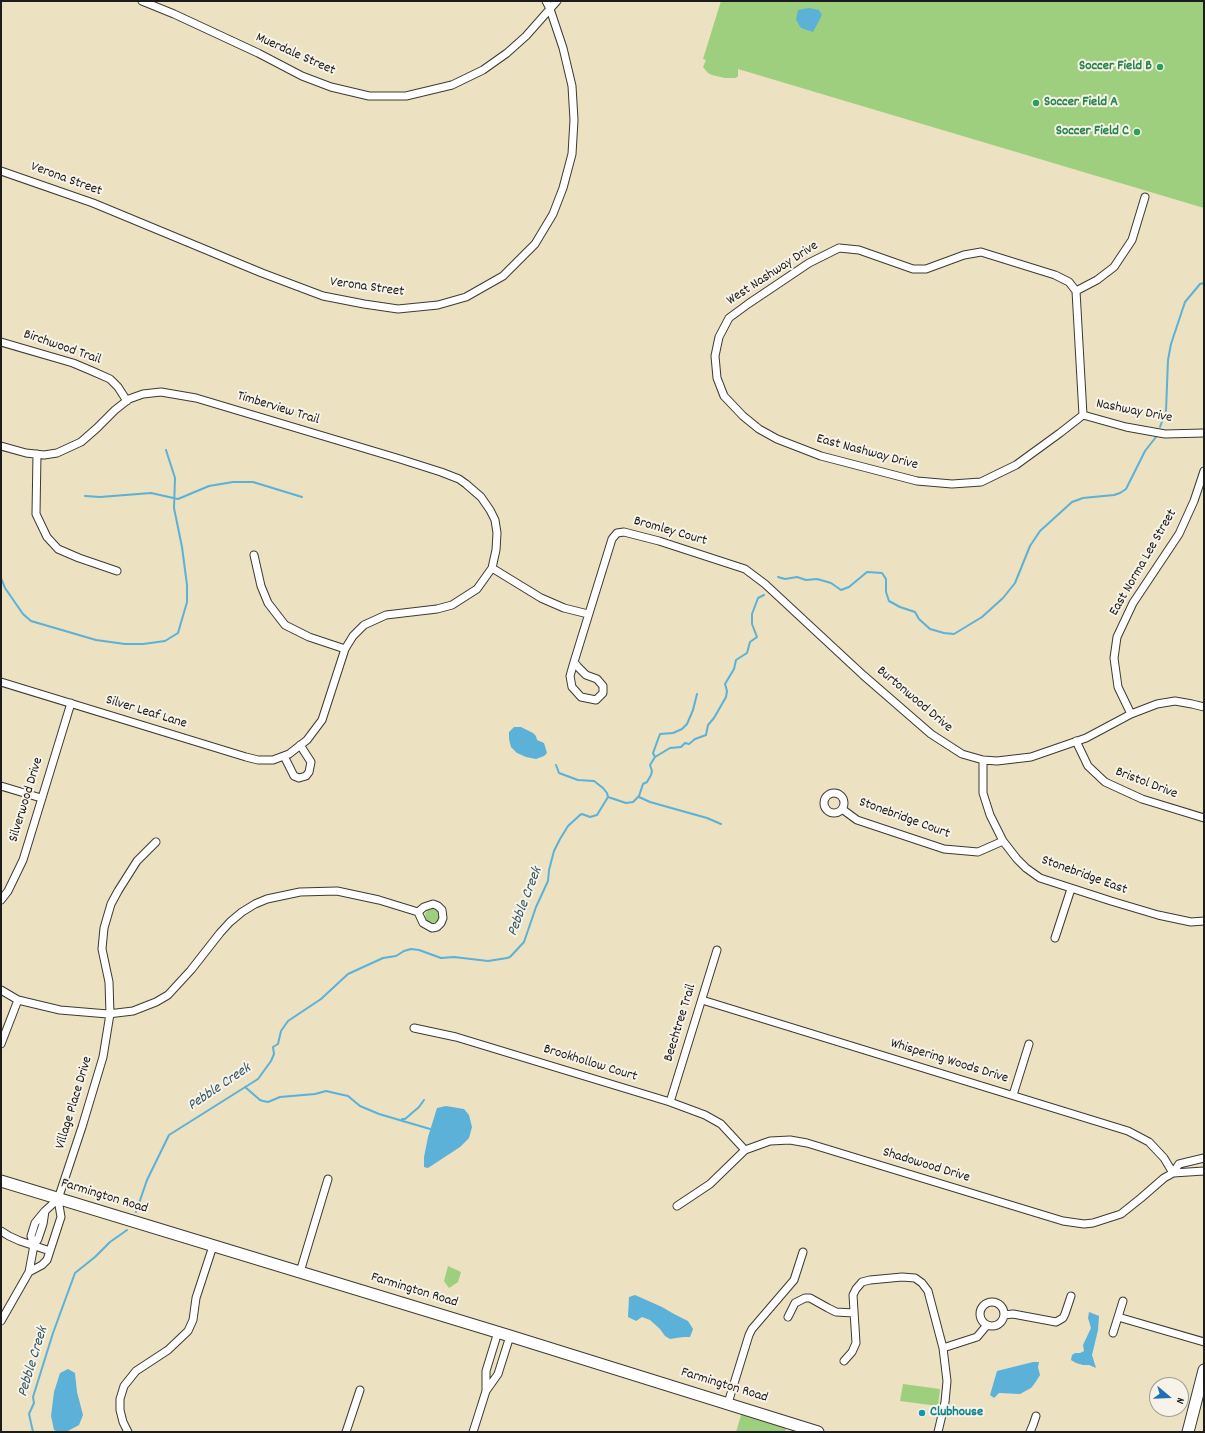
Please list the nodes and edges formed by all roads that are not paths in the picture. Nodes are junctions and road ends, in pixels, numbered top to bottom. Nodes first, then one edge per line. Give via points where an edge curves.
1 (142, 1) edge
2 (546, 1) edge
3 (557, 1) edge
4 (550, 9) junction
5 (1, 172) edge
6 (1145, 197) dead end
7 (1076, 291) junction
8 (728, 318) joint
9 (1, 342) edge
10 (127, 401) junction
11 (1083, 415) junction
12 (1204, 432) edge
13 (1, 446) edge
14 (37, 454) junction
15 (1204, 471) edge
16 (254, 555) dead end
17 (492, 568) junction
18 (116, 571) dead end
19 (771, 589) joint
20 (588, 614) junction
21 (345, 649) junction
22 (574, 662) junction
23 (1, 682) edge
24 (71, 703) junction
25 (1204, 707) edge
26 (1131, 714) junction
27 (1076, 741) junction
28 (300, 745) junction
29 (284, 756) junction
30 (983, 760) junction
31 (1, 786) edge
32 (41, 798) junction
33 (842, 809) dead end
34 (1204, 818) edge
35 (1003, 841) junction
36 (156, 842) dead end
37 (1071, 889) junction
38 (1, 900) edge
39 (418, 912) dead end
40 (1204, 921) edge
41 (1055, 938) dead end
42 (717, 950) dead end
43 (1, 990) edge
44 (18, 1000) junction
45 (702, 1000) junction
46 (110, 1014) junction
47 (414, 1028) dead end
48 (1, 1044) edge
49 (1029, 1044) dead end
50 (1013, 1095) junction
51 (670, 1102) junction
52 (745, 1150) junction
53 (1204, 1158) edge
54 (1204, 1171) edge
55 (1173, 1172) junction
56 (328, 1179) dead end
57 (1, 1181) edge
58 (58, 1199) junction
59 (677, 1206) dead end
60 (1, 1231) edge
61 (34, 1245) junction
62 (213, 1246) junction
63 (50, 1251) junction
64 (803, 1252) dead end
65 (30, 1272) junction
66 (300, 1272) junction
67 (1071, 1296) dead end
68 (1123, 1301) dead end
69 (854, 1313) junction
70 (1004, 1315) junction
71 (1118, 1316) junction
72 (788, 1317) dead end
73 (1, 1321) edge
74 (987, 1325) junction
75 (498, 1332) junction
76 (1113, 1334) dead end
77 (510, 1336) junction
78 (1204, 1342) edge
79 (943, 1348) junction
80 (844, 1362) dead end
81 (1204, 1370) edge
82 (360, 1390) dead end
83 (486, 1391) junction
84 (728, 1403) junction
85 (1036, 1416) dead end
86 (128, 1432) edge
87 (346, 1432) edge
88 (473, 1432) edge
89 (818, 1432) edge
90 (938, 1432) edge
91 (1030, 1432) edge
92 (1188, 1432) edge

1 - 4 street, Muerdale Street via 258,53 302,76 331,87 369,96 406,96 452,85 483,70 507,54
2 - 4 street, Verona Street
3 - 4 street, Muerdale Street
4 - 5 street, Verona Street via 572,86 572,154 564,188 553,214 535,244 503,276 466,297 438,305 398,309 323,296 262,274 93,203
6 - 7 street via 1132,240 1114,267
7 - 8 street, West Nashway Drive via 1069,282 1055,274 981,252 964,255 926,269 913,269 859,250 839,248 809,264
7 - 11 street
8 - 11 street, East Nashway Drive via 719,337 715,356 717,378 724,396 759,429 777,439 822,456 918,481 952,484 981,482 1016,465
9 - 10 street, Birchwood Trail via 73,363 110,379
10 - 14 street, Timberview Trail via 81,442 57,453
10 - 17 street, Timberview Trail via 144,394 162,392 196,398 459,479 481,497 495,520 496,550
11 - 12 street, Nashway Drive via 1165,434
13 - 14 street, Timberview Trail
14 - 18 street via 36,514 47,537 58,549
15 - 26 street, East Norma Lee Street via 1194,502 1179,534 1133,603 1117,637 1114,658 1118,686
16 - 21 street via 268,604 285,624 309,637
17 - 20 street via 541,598 564,608
17 - 21 street, Silver Leaf Lane via 477,589 465,598 437,609 386,615 364,625
19 - 20 street, Bromley Court via 745,569 659,541 621,532 612,539
19 - 30 street, Burtonwood Drive via 931,734 962,754
20 - 22 street, Bromley Court
21 - 28 street, Silver Leaf Lane via 322,720
22 - 22 street, Bromley Court via 603,686 603,693 596,700 581,697 572,688 570,676
23 - 24 street, Silver Leaf Lane
24 - 29 street, Silver Leaf Lane via 258,760 273,760
24 - 32 street, Silverwood Drive
25 - 26 street, Burtonwood Drive via 1175,701 1157,704
26 - 27 street, Burtonwood Drive
27 - 30 street, Burtonwood Drive via 1031,757
27 - 34 street, Bristol Drive via 1088,766 1105,782 1142,799
28 - 29 street, Silver Leaf Lane
28 - 29 street via 311,762 306,776 294,776
30 - 35 street, Stonebridge East via 983,793
31 - 32 street
32 - 38 street, Silverwood Drive via 23,860
33 - 35 street, Stonebridge Court via 857,820 944,849 978,852
35 - 37 street, Stonebridge East via 1026,868 1040,878
36 - 46 street, Village Place Drive via 137,861 118,891 104,928 102,949 109,982
37 - 40 street, Stonebridge East via 1158,915 1191,922
37 - 41 street
39 - 46 street via 380,900 337,891 300,892 267,899 255,904 230,922 168,995 133,1011
42 - 45 street, Beechtree Trail
43 - 44 street
44 - 46 street via 60,1010
44 - 48 street
45 - 50 street, Whispering Woods Drive
45 - 51 street, Beechtree Trail
46 - 58 street, Village Place Drive via 103,1057
47 - 51 street, Brookhollow Court via 456,1037
49 - 50 street
50 - 55 street, Whispering Woods Drive via 1136,1134 1149,1142
51 - 52 street, Brookhollow Court via 713,1119 729,1131
52 - 55 street, Shadowood Drive via 770,1141 798,1141 1063,1221 1084,1224 1121,1214
52 - 59 street, Shadowood Drive via 710,1184
53 - 55 street, Shadowood Drive via 1180,1164
54 - 55 street
56 - 66 street
57 - 58 street, Farmington Road
58 - 61 street via 35,1223 31,1236
58 - 62 street, Farmington Road
58 - 63 street via 61,1217
60 - 61 street
61 - 63 street
61 - 65 street
62 - 66 street, Farmington Road
62 - 86 street via 188,1331 168,1350 136,1371 124,1386 120,1410
63 - 65 street via 42,1266
64 - 84 street via 794,1280 749,1335
65 - 73 street
66 - 75 street, Farmington Road
67 - 70 street via 1063,1318 1056,1322 1013,1314
68 - 71 street
69 - 72 street via 836,1312 810,1298 805,1298 795,1303
69 - 79 street via 853,1295 862,1282 915,1278 928,1291
69 - 80 street via 856,1343
70 - 74 street via 998,1325
70 - 74 street via 1004,1310 999,1304 991,1302 984,1305 980,1316
71 - 76 street
71 - 78 street
74 - 79 street via 977,1337
75 - 77 street, Farmington Road
75 - 83 street via 486,1371
77 - 83 street via 498,1374
77 - 84 street, Farmington Road
79 - 90 street via 947,1381
81 - 92 street
82 - 87 street
83 - 88 street
84 - 89 street, Farmington Road
85 - 91 street

